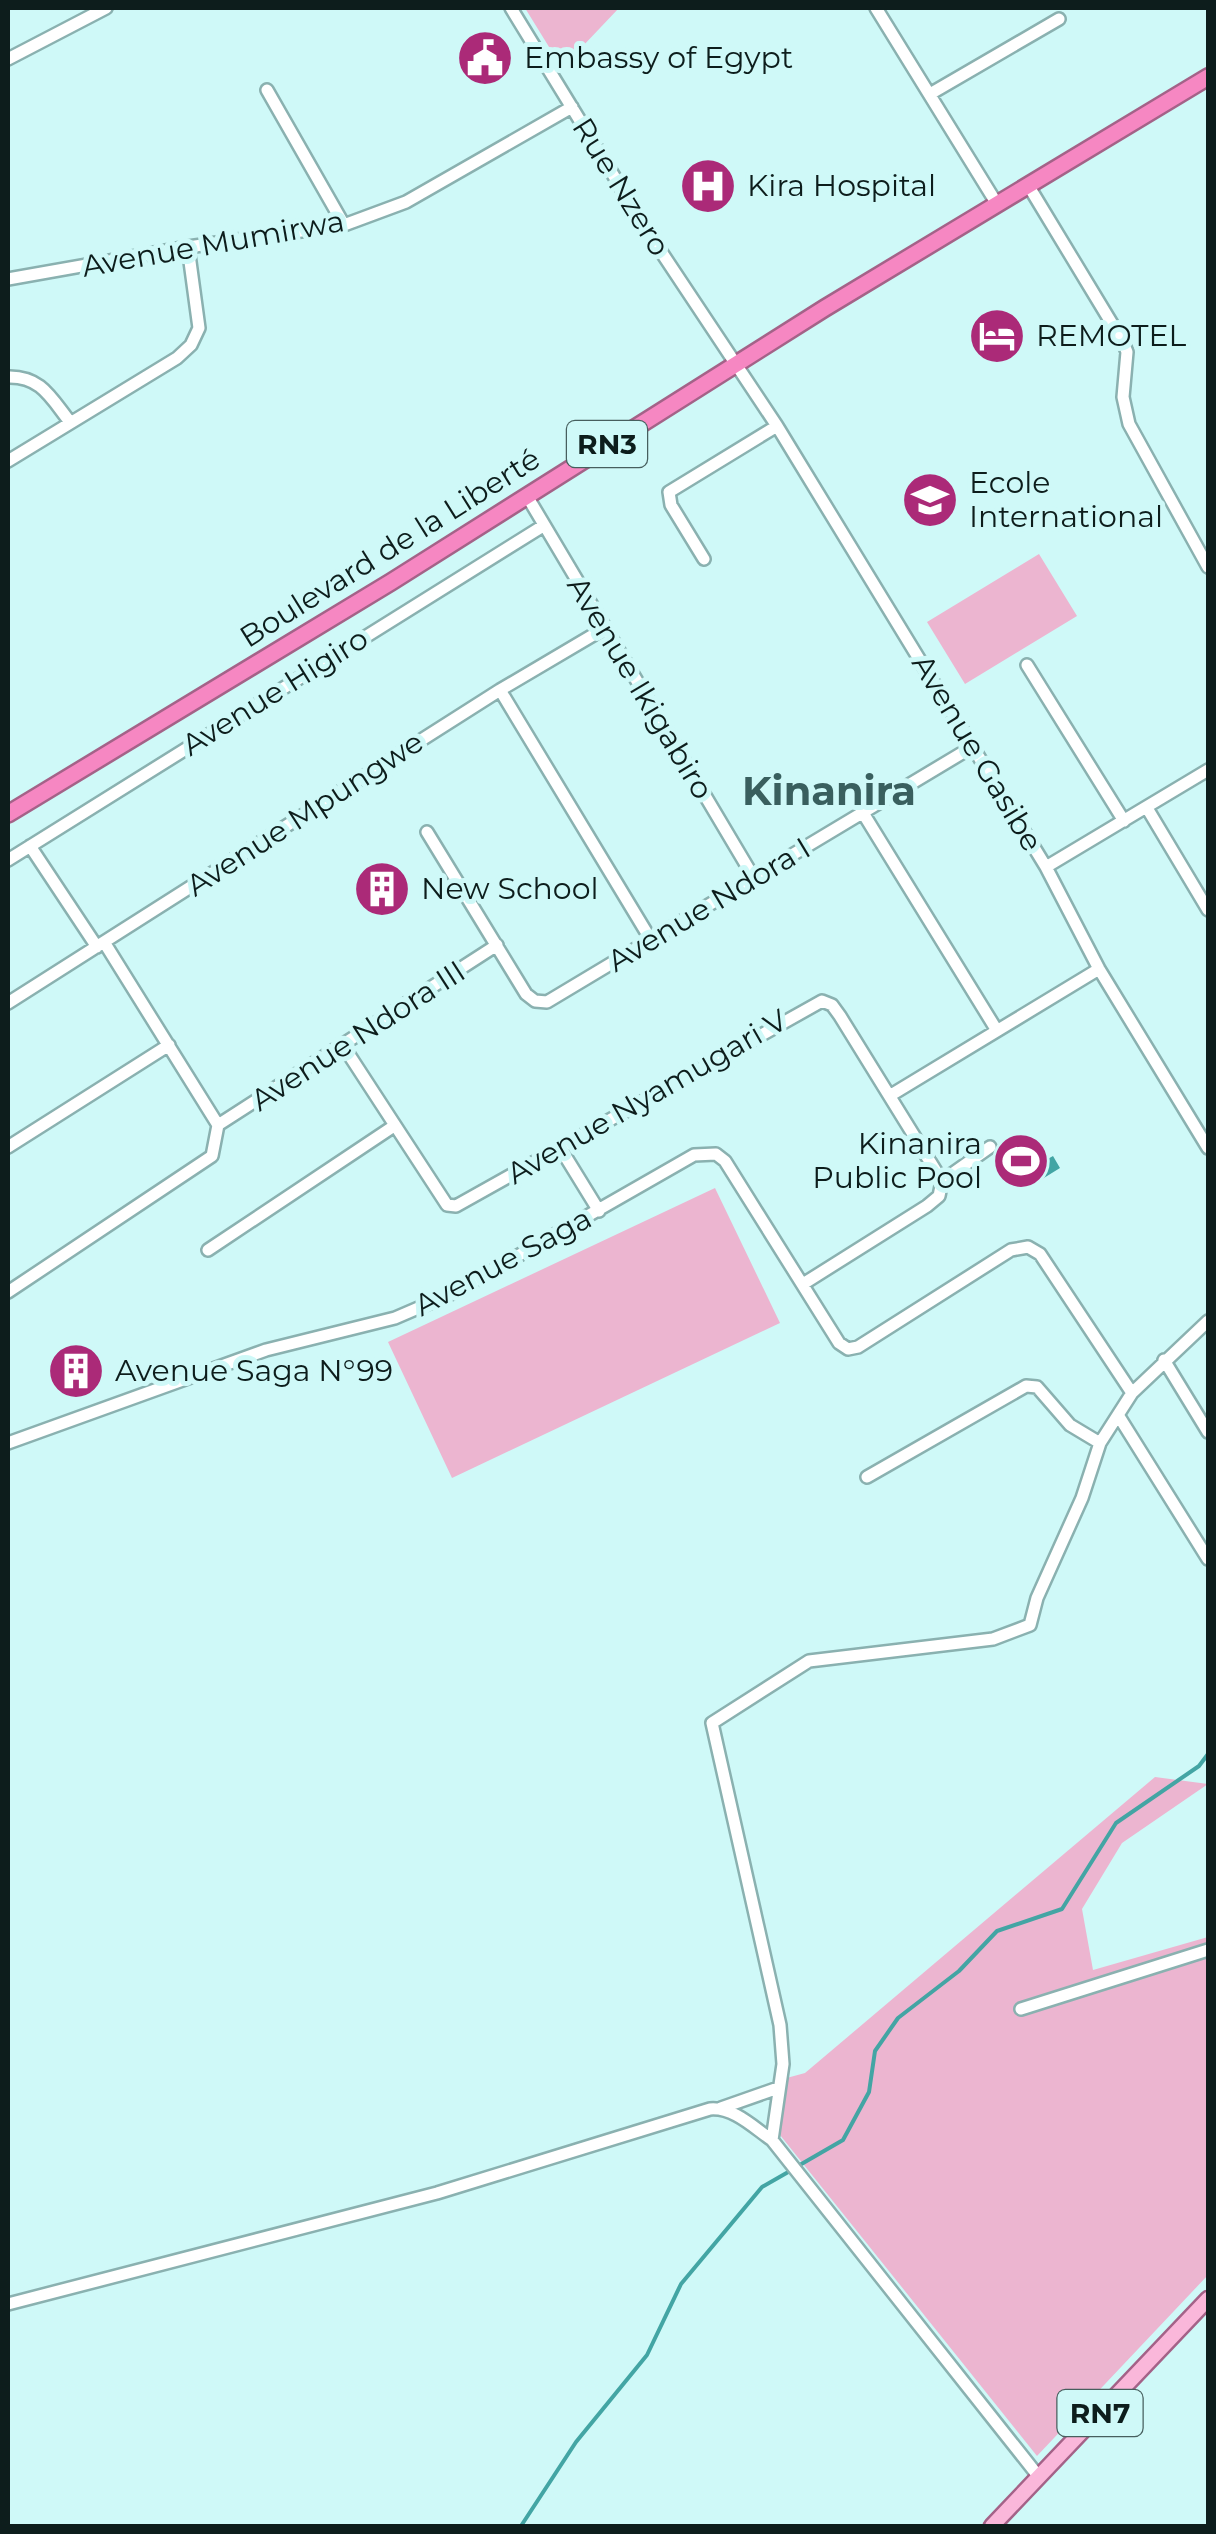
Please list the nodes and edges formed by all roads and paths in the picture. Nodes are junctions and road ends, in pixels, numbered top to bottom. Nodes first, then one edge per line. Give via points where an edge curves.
1 (106, 8) edge
2 (511, 8) edge
3 (876, 8) edge
4 (1059, 19) dead end
5 (8, 60) edge
6 (1207, 82) edge
7 (266, 90) dead end
8 (930, 94) junction
9 (572, 107) junction
10 (1028, 185) junction
11 (997, 204) junction
12 (344, 225) junction
13 (188, 247) junction
14 (8, 279) edge
15 (734, 364) junction
16 (8, 377) edge
17 (70, 422) junction
18 (776, 426) junction
19 (8, 461) edge
20 (527, 496) junction
21 (543, 526) junction
22 (704, 559) dead end
23 (1208, 567) edge
24 (605, 628) junction
25 (1028, 665) dead end
26 (500, 690) junction
27 (972, 746) junction
28 (1208, 770) edge
29 (1146, 808) junction
30 (864, 813) junction
31 (8, 814) edge
32 (1124, 821) junction
33 (427, 832) dead end
34 (30, 846) junction
35 (8, 860) edge
36 (1046, 867) junction
37 (754, 878) junction
38 (1208, 910) edge
39 (650, 940) junction
40 (100, 945) junction
41 (497, 946) junction
42 (1098, 969) junction
43 (8, 1003) edge
44 (996, 1029) junction
45 (168, 1046) junction
46 (344, 1046) junction
47 (890, 1095) junction
48 (218, 1125) junction
49 (394, 1126) junction
50 (559, 1146) junction
51 (8, 1147) edge
52 (990, 1147) dead end
53 (1208, 1148) edge
54 (942, 1181) junction
55 (599, 1210) junction
56 (208, 1250) dead end
57 (806, 1288) junction
58 (8, 1292) edge
59 (1208, 1321) edge
60 (1164, 1360) junction
61 (1132, 1393) junction
62 (1118, 1415) junction
63 (1208, 1432) edge
64 (8, 1443) edge
65 (1100, 1443) junction
66 (867, 1477) dead end
67 (1204, 1541) edge
68 (1208, 1559) edge
69 (1208, 1950) edge
70 (1021, 2009) dead end
71 (778, 2088) junction
72 (721, 2108) junction
73 (772, 2140) junction
74 (1208, 2299) edge
75 (8, 2304) edge
76 (1039, 2477) junction
77 (992, 2526) edge

1 - 5 street
2 - 9 street, Rue Nzero
3 - 8 street
4 - 8 street
6 - 10 highway, Boulevard de la Liberté / RN3
7 - 12 street
8 - 11 street
9 - 12 street, Avenue Mumirwa via 406,202
9 - 15 street, Rue Nzero
10 - 11 highway, Boulevard de la Liberté / RN3
10 - 23 street via 1123,342 1125,414
11 - 15 highway, Boulevard de la Liberté / RN3
12 - 13 street, Avenue Mumirwa
13 - 14 street, Avenue Mumirwa
13 - 17 street via 197,336 176,358
15 - 18 street, Avenue Gasibe
15 - 20 highway, Boulevard de la Liberté / RN3
16 - 17 street via 42,386
17 - 19 street
18 - 22 street via 669,492
18 - 27 street, Avenue Gasibe
20 - 21 street, Avenue Ikigabiro
20 - 31 highway, Boulevard de la Liberté / RN3
21 - 24 street, Avenue Ikigabiro
21 - 34 street, Avenue Higiro
24 - 26 street, Avenue Mpungwe
24 - 37 street, Avenue Ikigabiro
25 - 32 street
26 - 39 street
26 - 40 street, Avenue Mpungwe
27 - 30 street, Avenue Ndora I
27 - 36 street, Avenue Gasibe
28 - 29 street
29 - 32 street
29 - 38 street
30 - 37 street, Avenue Ndora I
30 - 44 street
32 - 36 street
33 - 41 street
34 - 35 street, Avenue Higiro
34 - 40 street
36 - 42 street, Avenue Gasibe
37 - 39 street, Avenue Ndora I
39 - 41 street, Avenue Ndora I via 547,1002 526,994
40 - 43 street, Avenue Mpungwe
40 - 45 street
41 - 46 street, Avenue Ndora III
42 - 44 street
42 - 53 street, Avenue Gasibe
44 - 47 street
45 - 48 street
45 - 51 street
46 - 48 street, Avenue Ndora III
46 - 49 street, Avenue Nyamugari V
47 - 50 street, Avenue Nyamugari V via 832,1005 815,1002
47 - 54 street, Avenue Nyamugari V
48 - 58 street via 212,1156
49 - 50 street, Avenue Nyamugari V via 447,1205 456,1206
49 - 56 street
50 - 55 street
52 - 54 street
54 - 57 street via 939,1196 927,1206
55 - 57 street, Avenue Saga via 694,1154 716,1154
55 - 64 street, Avenue Saga via 453,1294 396,1318 266,1350
57 - 61 street via 848,1349 1011,1250 1028,1248 1056,1274
59 - 60 street
60 - 61 street
60 - 63 street
61 - 62 street
62 - 65 street
62 - 67 street
65 - 66 street via 1070,1425 1037,1387 1026,1386
65 - 71 street via 1030,1625 993,1639 809,1660 712,1723 780,2025
67 - 68 street
69 - 70 street
71 - 72 street
71 - 73 street
72 - 73 street
72 - 75 street via 438,2193
73 - 76 street
74 - 76 main road, RN7
76 - 77 main road, RN7

